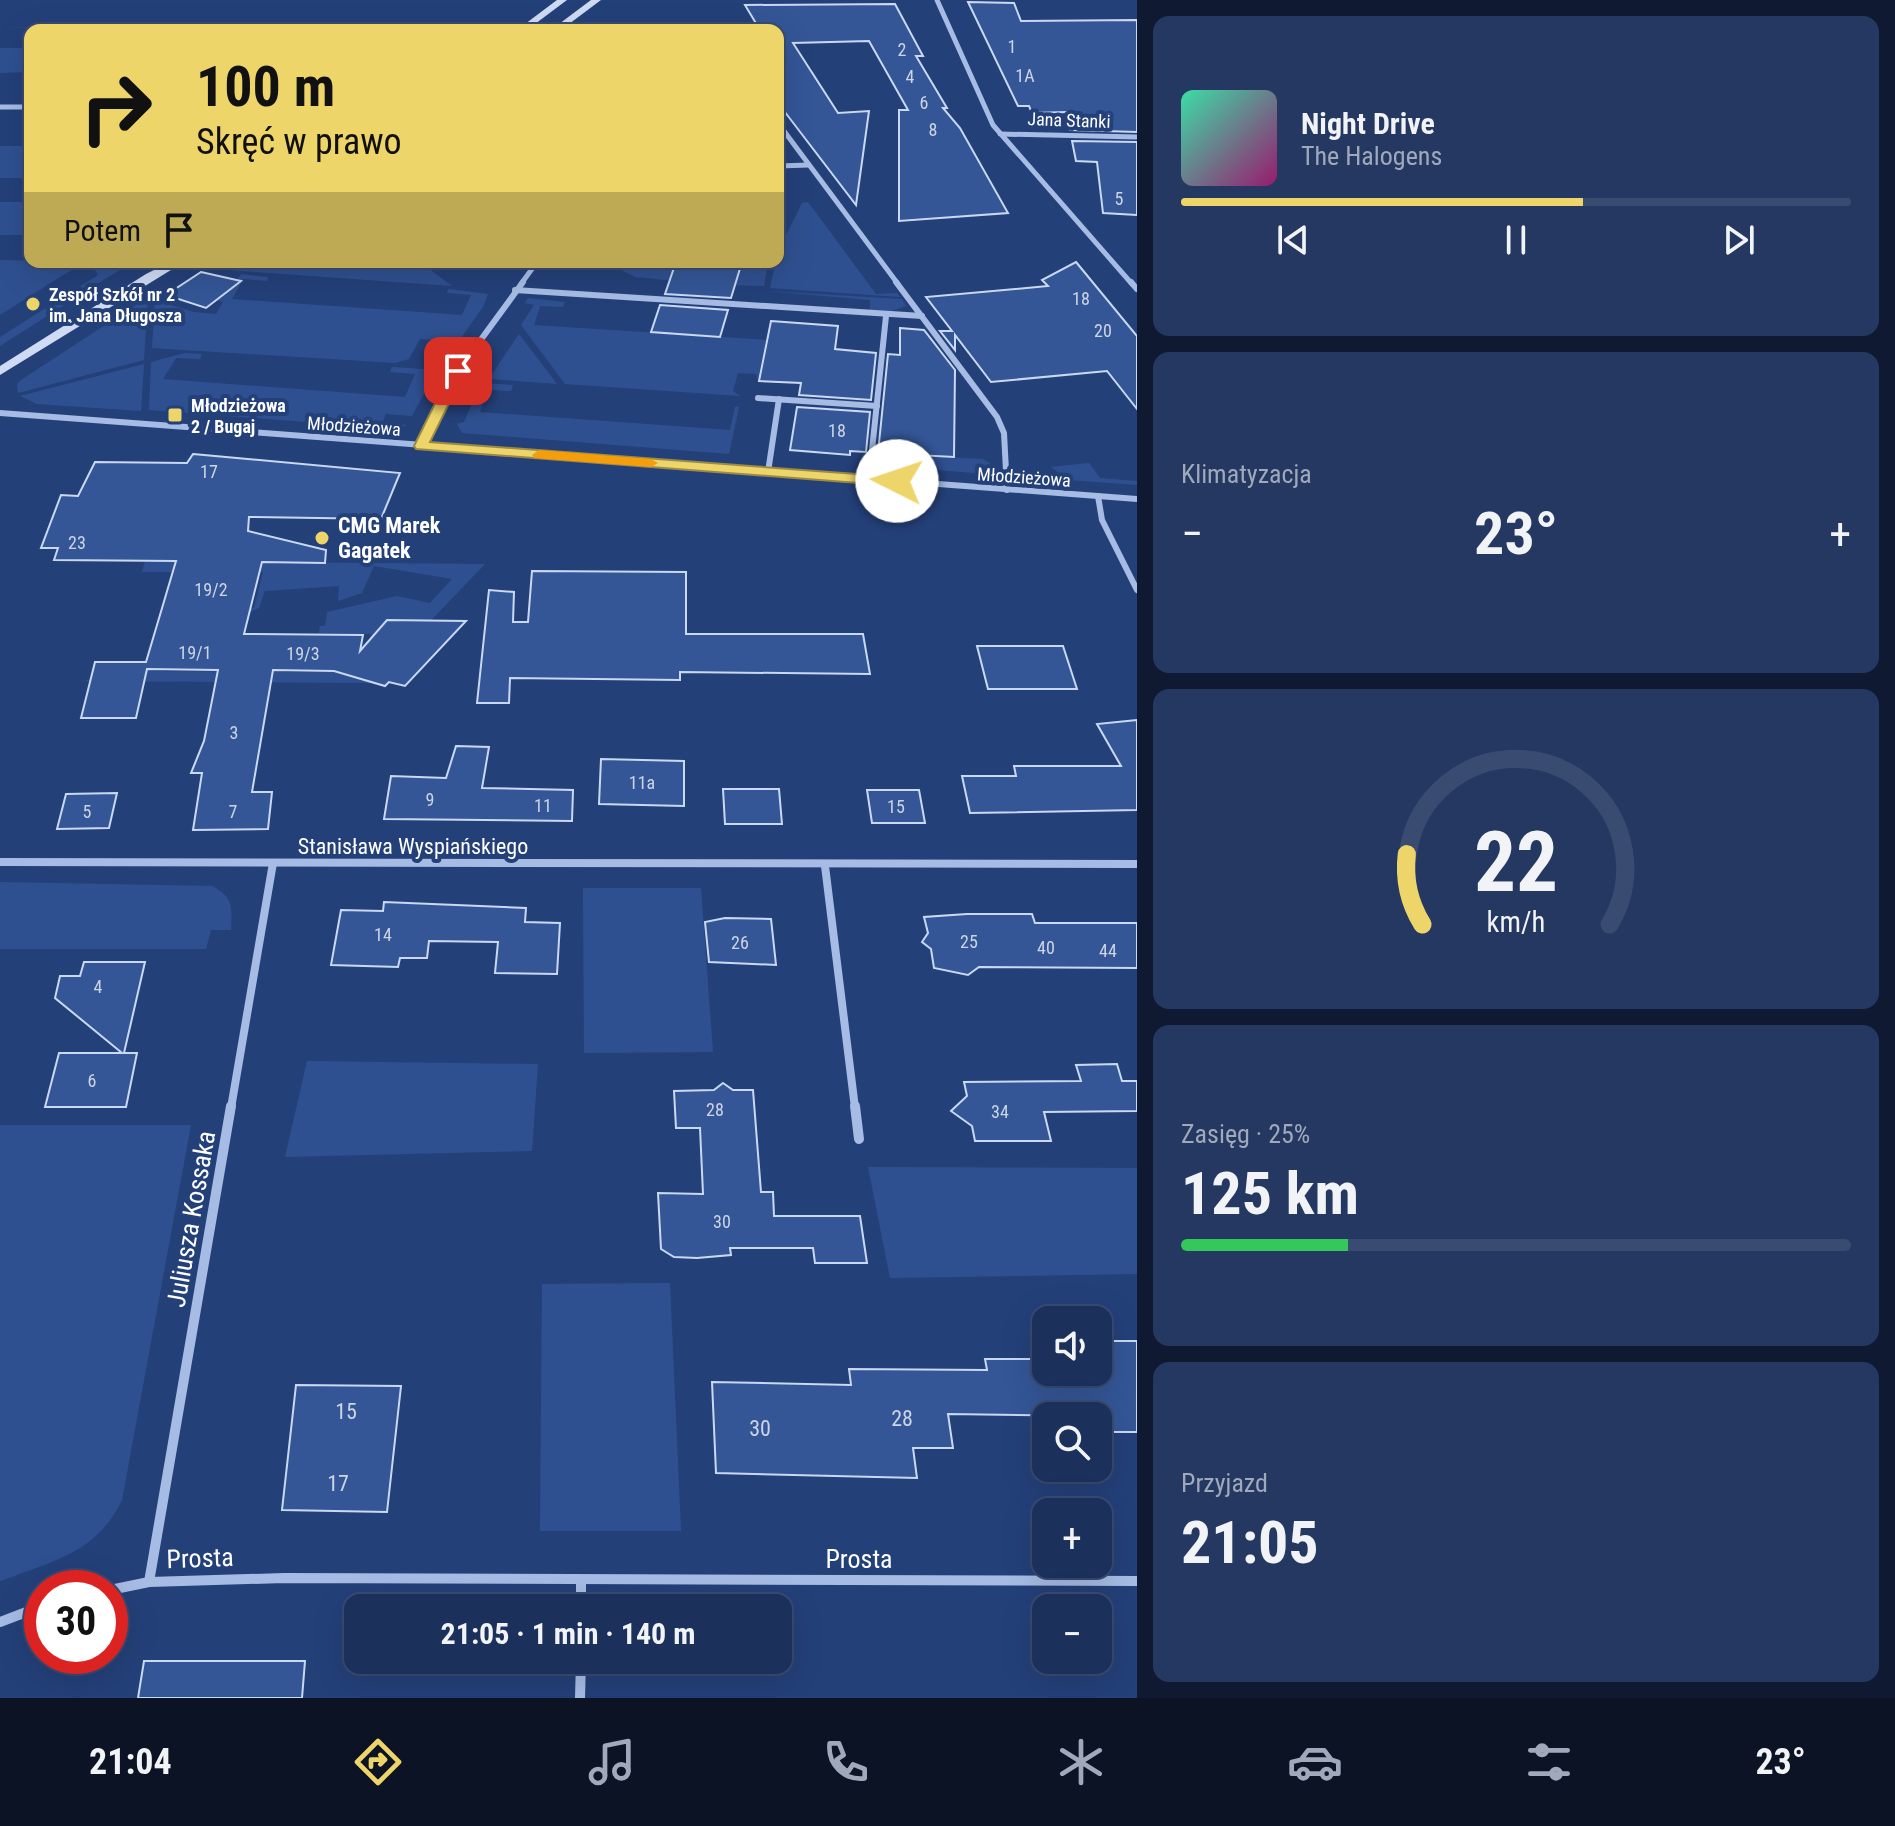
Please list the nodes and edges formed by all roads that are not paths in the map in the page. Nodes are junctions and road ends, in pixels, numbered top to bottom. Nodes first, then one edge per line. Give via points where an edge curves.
1 (563, 0) edge
2 (597, 0) edge
3 (937, 0) edge
4 (529, 24) edge
5 (563, 24) edge
6 (0, 107) edge
7 (24, 107) edge
8 (784, 131) edge
9 (1000, 134) junction
10 (1137, 137) edge
11 (809, 165) junction
12 (784, 166) edge
13 (156, 268) edge
14 (167, 268) edge
15 (532, 268) edge
16 (150, 276) junction
17 (1137, 289) edge
18 (515, 290) junction
19 (886, 316) junction
20 (922, 316) junction
21 (0, 371) edge
22 (758, 398) dead end
23 (779, 399) junction
24 (877, 406) junction
25 (0, 413) edge
26 (421, 446) junction
27 (768, 472) junction
28 (869, 479) junction
29 (1007, 490) junction
30 (1098, 496) junction
31 (1137, 499) edge
32 (1137, 590) edge
33 (0, 862) edge
34 (273, 863) junction
35 (1137, 864) edge
36 (825, 866) junction
37 (859, 1139) dead end
38 (581, 1580) junction
39 (1137, 1581) edge
40 (149, 1582) junction
41 (128, 1586) edge
42 (581, 1594) edge
43 (24, 1613) edge
44 (0, 1622) edge
45 (581, 1674) edge
46 (580, 1698) edge

1 - 4 street
2 - 5 street
3 - 9 street via 979,99
6 - 7 street
8 - 11 street
9 - 10 street, Jana Stanki
9 - 17 street
11 - 12 street
11 - 20 street
13 - 16 street
14 - 16 street
15 - 18 street
16 - 21 street
18 - 19 street
18 - 26 street via 454,378
19 - 20 street
19 - 24 street
20 - 29 street via 997,417 1004,433
22 - 23 street
23 - 24 street
23 - 27 street
24 - 28 street
25 - 26 street, Młodzieżowa
26 - 27 street, Młodzieżowa
27 - 28 street, Młodzieżowa
28 - 29 street, Młodzieżowa
29 - 30 street, Młodzieżowa
30 - 31 street, Młodzieżowa
30 - 32 street via 1102,520
33 - 34 street, Stanisława Wyspiańskiego
34 - 36 street, Stanisława Wyspiańskiego
34 - 40 street, Juliusza Kossaka
35 - 36 street, Stanisława Wyspiańskiego
36 - 37 street
38 - 39 street, Prosta
38 - 40 street, Prosta
38 - 42 street
40 - 41 street, Prosta
43 - 44 street
45 - 46 street

